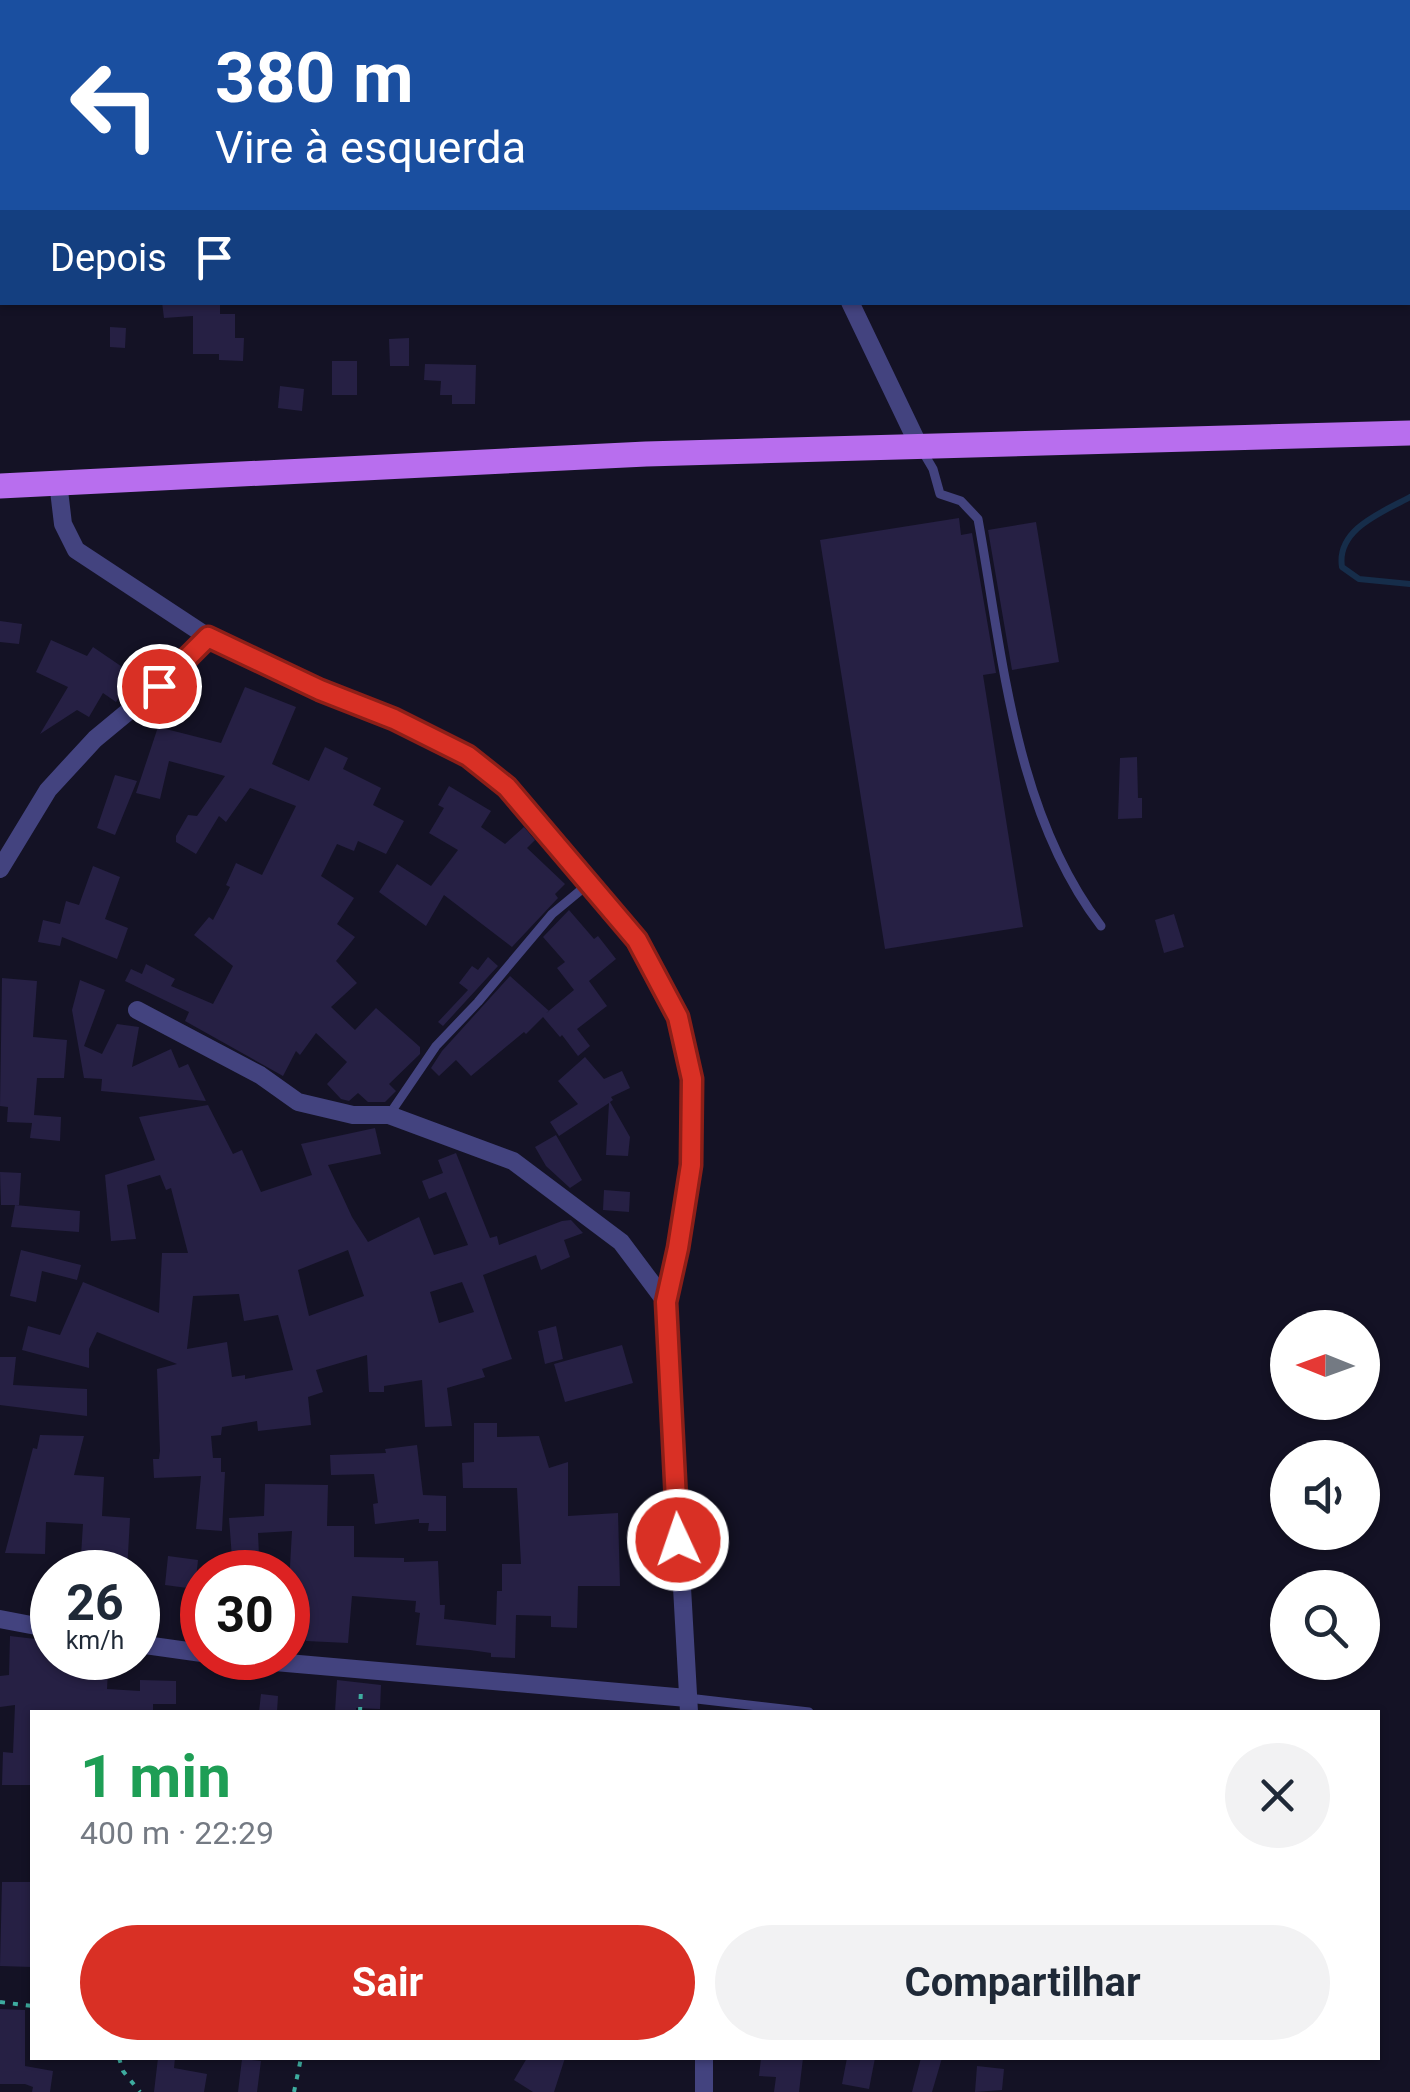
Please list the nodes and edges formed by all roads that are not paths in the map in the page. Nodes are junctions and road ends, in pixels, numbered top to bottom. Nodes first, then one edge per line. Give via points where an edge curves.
1 (851, 305) edge
2 (1410, 434) edge
3 (920, 446) junction
4 (58, 482) junction
5 (0, 486) edge
6 (208, 637) junction
7 (0, 869) edge
8 (587, 885) junction
9 (1101, 926) dead end
10 (136, 1010) dead end
11 (389, 1115) junction
12 (666, 1302) junction
13 (0, 1619) edge
14 (30, 1625) edge
15 (310, 1665) edge
16 (688, 1705) edge
17 (774, 1710) edge
18 (704, 2060) edge
19 (704, 2092) edge

1 - 3 street
2 - 3 main road
3 - 4 main road
3 - 9 lane via 940,494 960,500 978,519 1030,781 1080,898
4 - 5 main road
4 - 6 street via 63,524 76,550
6 - 7 street via 48,790
6 - 8 street via 468,756 507,787
8 - 11 lane via 552,914 436,1046
8 - 12 street via 637,940 678,1017 692,1079 691,1165
10 - 11 street via 298,1102 353,1115
11 - 12 street via 513,1160 620,1242
12 - 16 street
13 - 14 street
15 - 16 street
16 - 17 lane
18 - 19 street

